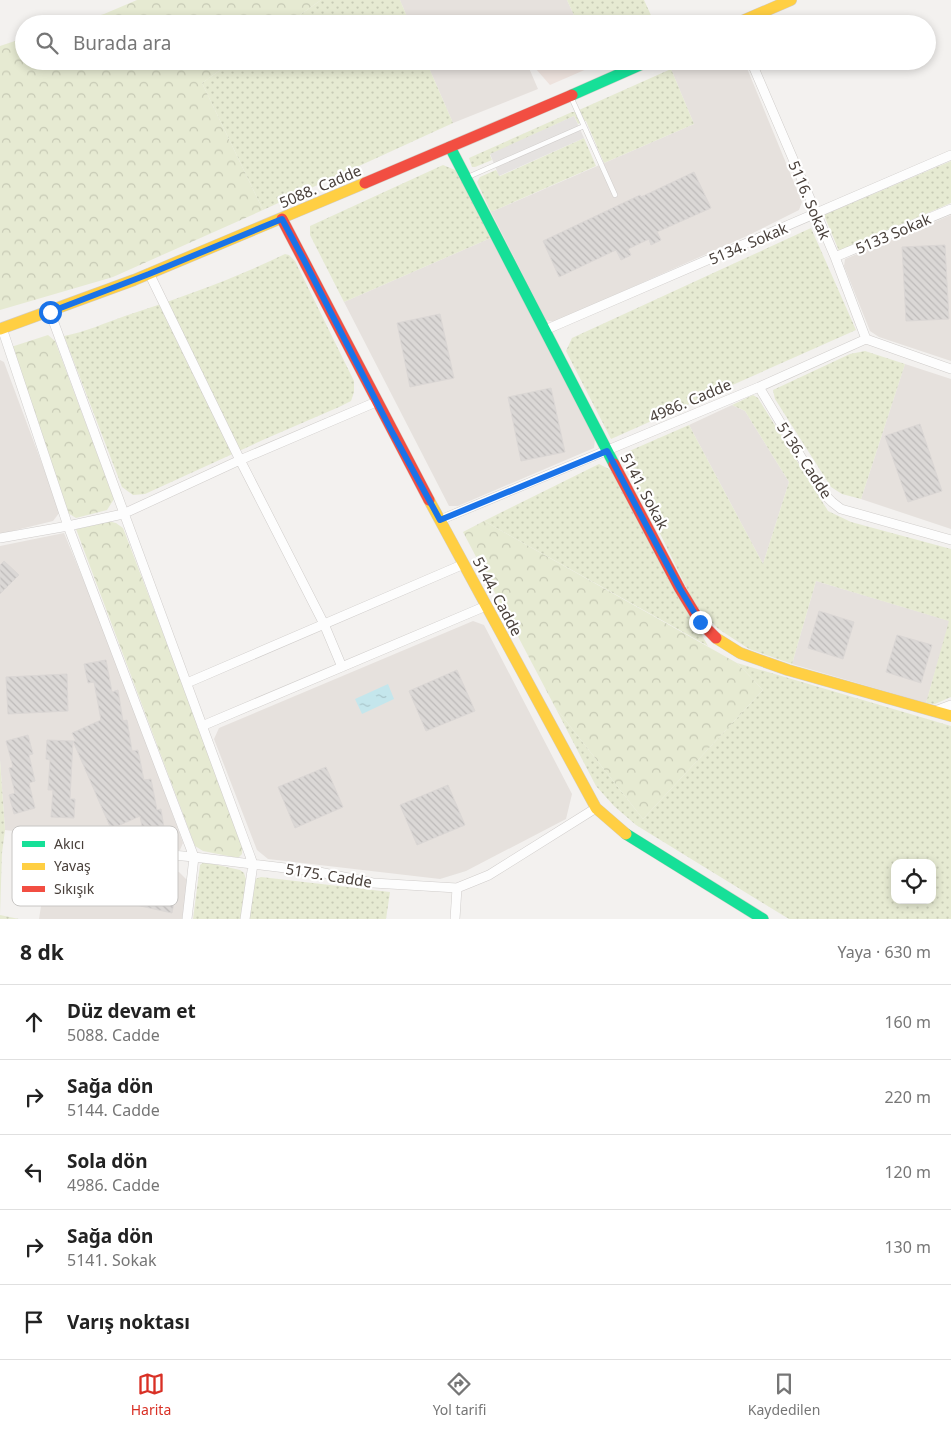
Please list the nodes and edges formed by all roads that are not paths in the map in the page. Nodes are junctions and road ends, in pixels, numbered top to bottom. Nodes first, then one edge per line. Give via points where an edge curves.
1 (791, 0) edge
2 (756, 15) edge
3 (629, 70) edge
4 (756, 70) edge
5 (570, 96) junction
6 (584, 126) junction
7 (450, 147) junction
8 (951, 155) edge
9 (467, 177) junction
10 (615, 195) dead end
11 (951, 209) edge
12 (816, 214) junction
13 (282, 219) junction
14 (835, 257) junction
15 (149, 274) junction
16 (50, 312) junction
17 (1, 329) edge
18 (545, 330) junction
19 (866, 339) junction
20 (951, 369) edge
21 (759, 387) junction
22 (376, 402) junction
23 (607, 451) junction
24 (240, 460) junction
25 (123, 514) junction
26 (440, 520) junction
27 (68, 526) junction
28 (0, 538) edge
29 (951, 540) edge
30 (464, 564) junction
31 (486, 606) junction
32 (324, 624) junction
33 (342, 667) junction
34 (187, 683) junction
35 (951, 705) edge
36 (933, 711) junction
37 (951, 716) edge
38 (202, 726) junction
39 (596, 808) junction
40 (178, 856) edge
41 (194, 857) junction
42 (253, 864) junction
43 (457, 888) junction
44 (751, 916) edge
45 (187, 919) edge
46 (245, 919) edge
47 (455, 919) edge
48 (763, 919) edge

1 - 2 street
3 - 5 street, 5088. Cadde
4 - 12 street, 5116. Sokak
5 - 6 lane
5 - 7 street, 5088. Cadde
6 - 9 lane
6 - 10 lane
7 - 9 street, 5141. Sokak
7 - 13 street, 5088. Cadde
8 - 12 street, 5134. Sokak
9 - 18 street, 5141. Sokak
11 - 14 street, 5133 Sokak
12 - 14 street, 5116. Sokak
12 - 18 street, 5134. Sokak
13 - 15 street, 5088. Cadde
13 - 22 street, 5144. Cadde
14 - 19 street, 5116. Sokak
15 - 16 street, 5088. Cadde
15 - 24 street
16 - 17 street, 5088. Cadde
16 - 25 street
17 - 27 street
18 - 23 street, 5141. Sokak
19 - 20 street
19 - 21 street, 4986. Cadde
21 - 23 street, 4986. Cadde
21 - 29 street, 5136. Cadde via 822,492 832,502 841,509
22 - 24 street
22 - 26 street, 5144. Cadde
23 - 26 street, 4986. Cadde
23 - 36 street, 5141. Sokak via 680,589 700,622 720,641 740,653 788,670
24 - 25 street
24 - 32 street
25 - 27 street
25 - 34 street
26 - 30 street, 5144. Cadde
27 - 28 street
27 - 41 street
30 - 31 street, 5144. Cadde
30 - 32 street
31 - 33 street
31 - 39 street, 5144. Cadde
32 - 33 street
32 - 34 street
33 - 38 street
34 - 38 street
35 - 36 street
36 - 37 street
38 - 42 street
39 - 43 street, 5175. Cadde via 489,875
39 - 44 street, 5144. Cadde via 621,831
40 - 41 street, 5175. Cadde
41 - 42 street, 5175. Cadde
41 - 45 street
42 - 43 street, 5175. Cadde via 373,883
42 - 46 street
43 - 47 street
44 - 48 street, 5144. Cadde

